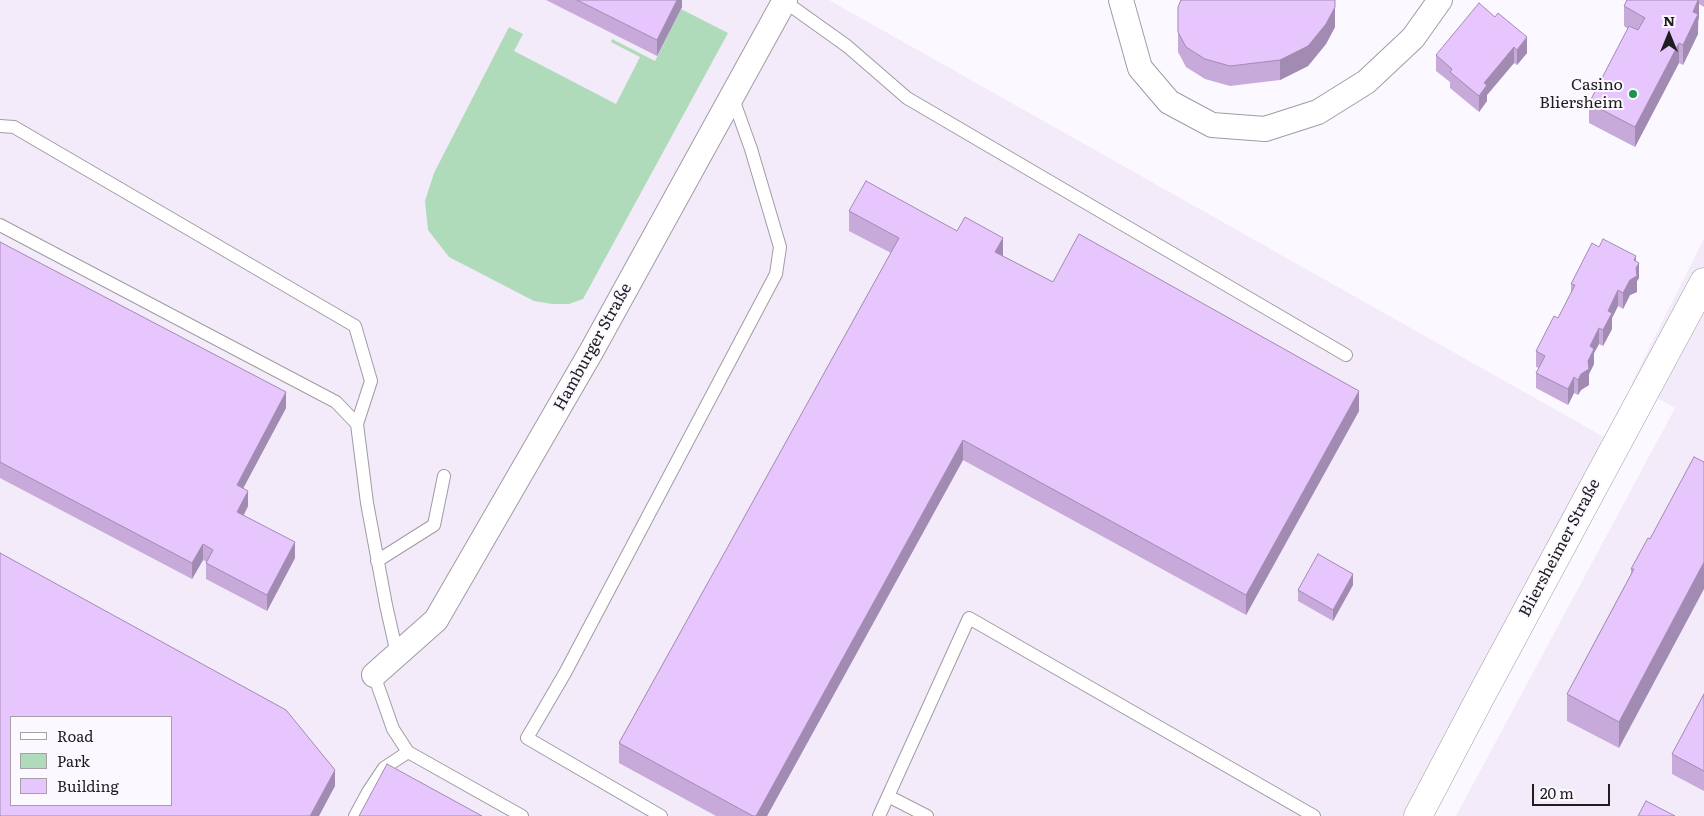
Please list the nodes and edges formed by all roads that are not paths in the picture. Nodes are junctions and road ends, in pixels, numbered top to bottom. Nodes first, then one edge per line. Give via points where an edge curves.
1 (1121, 0) edge
2 (1440, 0) edge
3 (785, 1) edge
4 (732, 96) junction
5 (0, 126) edge
6 (0, 225) edge
7 (1704, 282) edge
8 (1346, 356) dead end
9 (358, 424) junction
10 (444, 476) dead end
11 (377, 561) junction
12 (398, 654) junction
13 (374, 675) joint
14 (408, 752) junction
15 (888, 796) junction
16 (355, 816) edge
17 (522, 816) edge
18 (661, 816) edge
19 (879, 816) edge
20 (927, 816) edge
21 (1314, 816) edge
22 (1418, 816) edge

1 - 2 street via 1140,68 1169,102 1212,125 1265,129 1318,112 1366,82 1413,38
3 - 4 street, Hamburger Straße
3 - 8 lane via 847,46 907,98
4 - 12 street, Hamburger Straße via 591,352 436,620
4 - 18 lane via 780,246 776,274 574,656 527,738
5 - 9 lane via 14,127 354,326 371,381
6 - 9 lane via 336,402
7 - 22 street, Bliersheimer Straße
9 - 11 lane
10 - 11 lane via 434,525
11 - 12 lane
12 - 13 street, Hamburger Straße
13 - 14 lane via 393,729
14 - 16 lane via 384,768
14 - 17 lane
15 - 19 lane
15 - 20 lane
15 - 21 lane via 969,618

